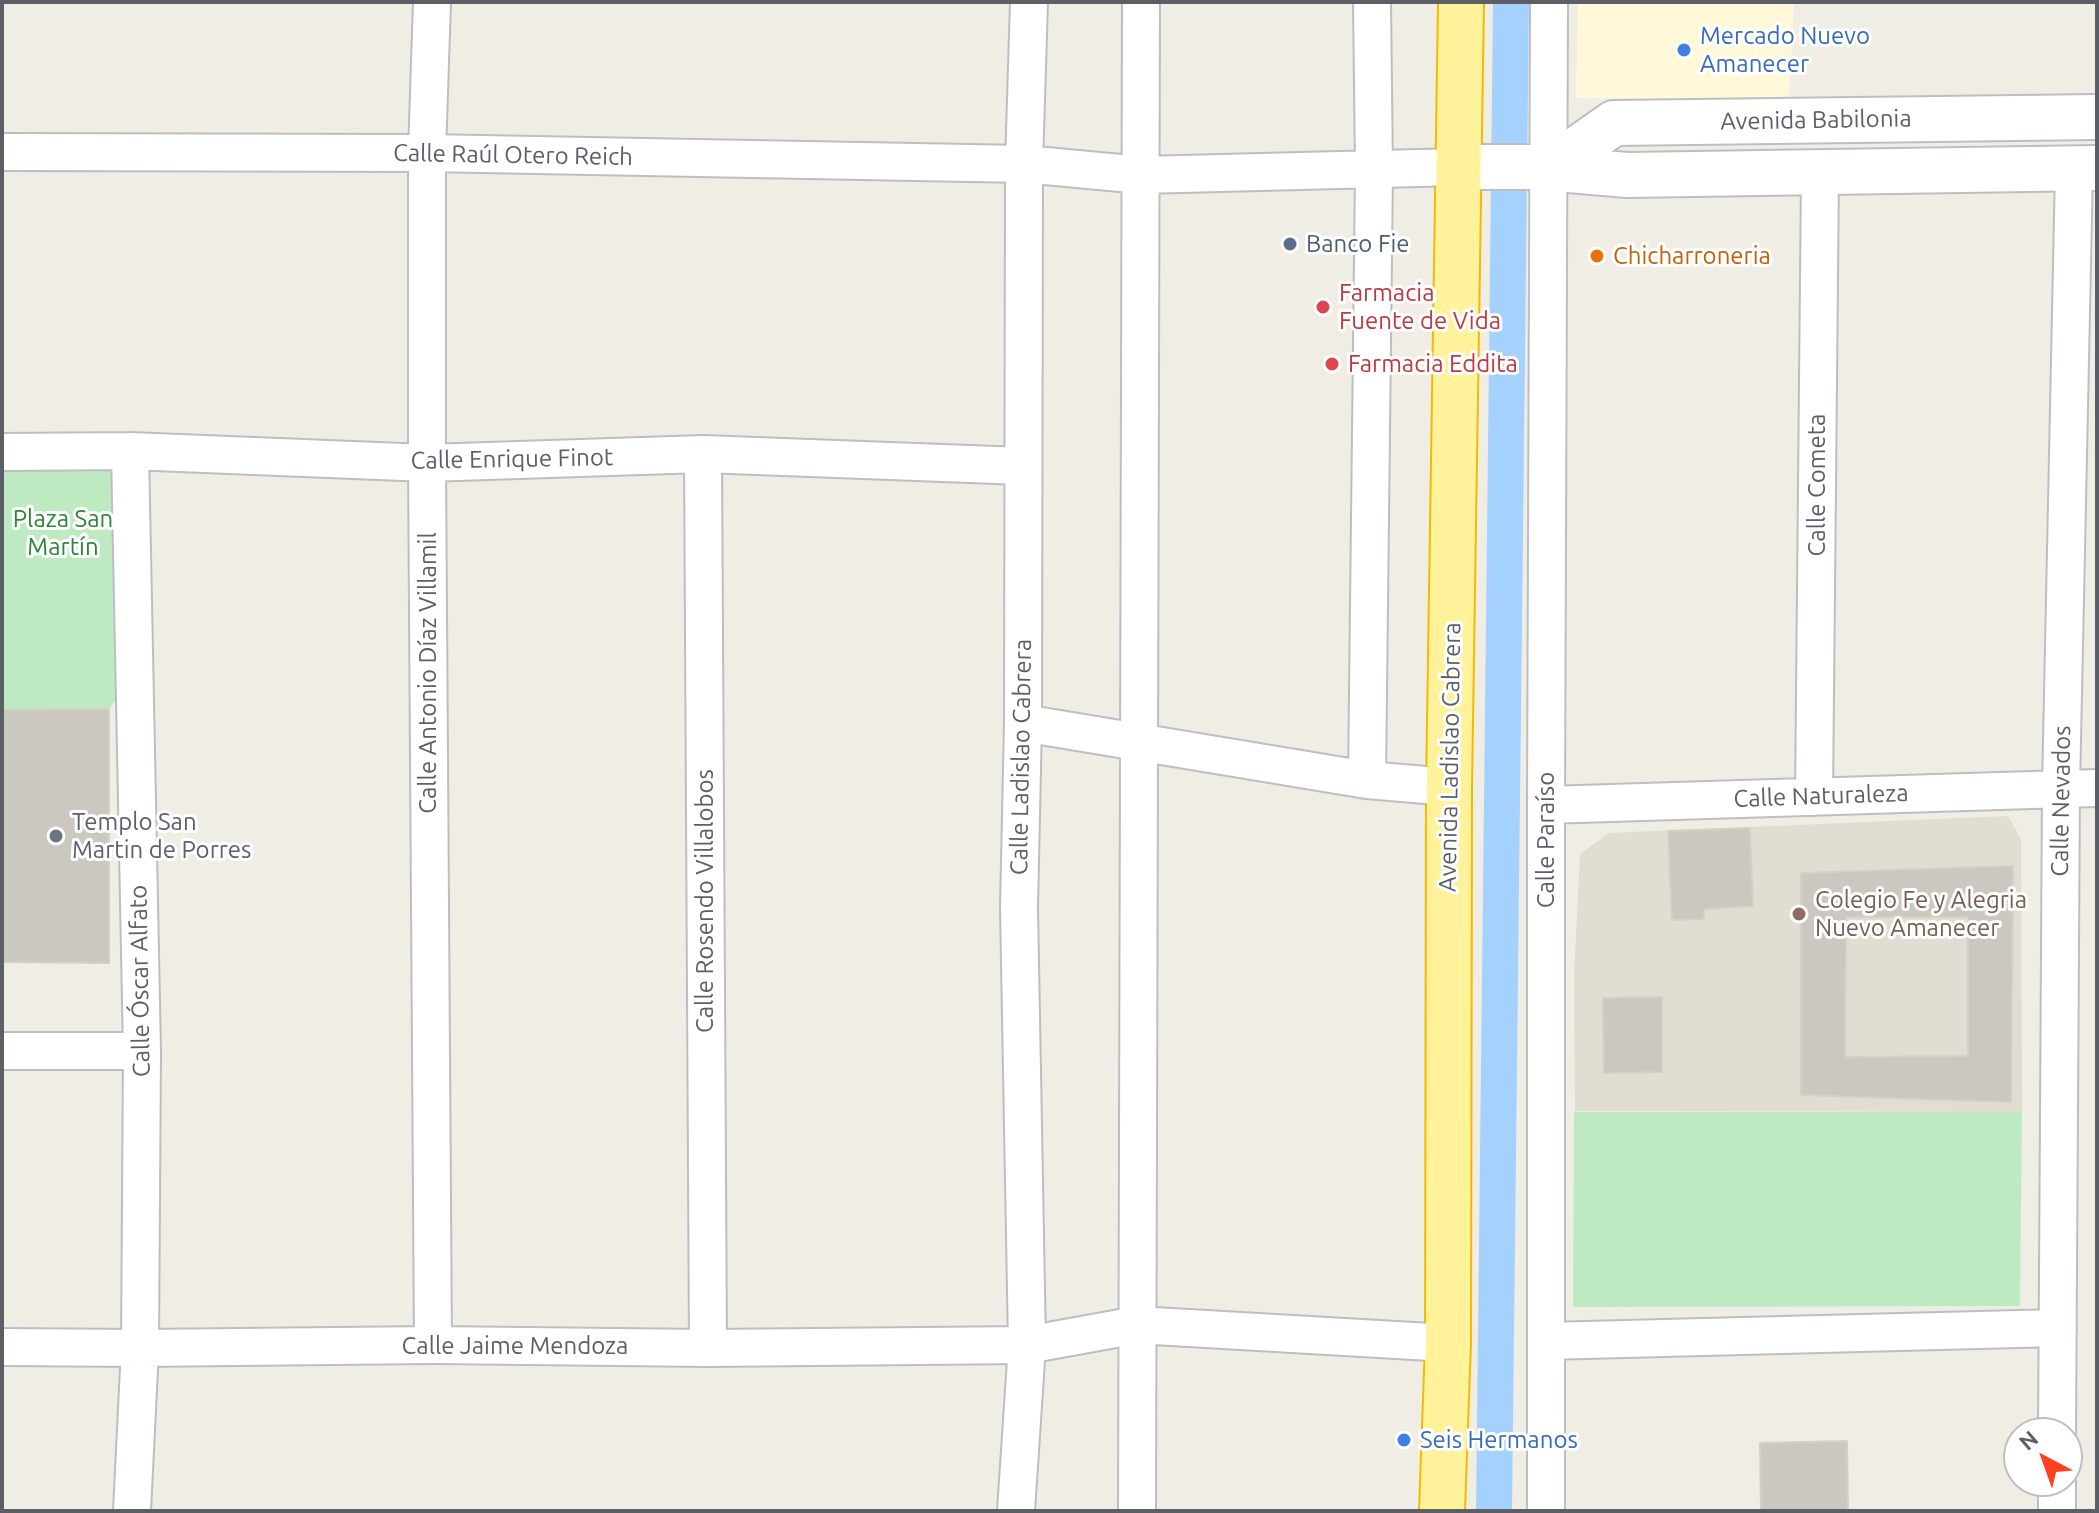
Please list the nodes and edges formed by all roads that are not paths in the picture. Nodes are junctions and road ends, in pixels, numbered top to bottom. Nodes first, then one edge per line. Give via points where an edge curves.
1 (432, 2) edge
2 (1029, 2) edge
3 (1141, 2) edge
4 (1372, 2) edge
5 (1461, 2) edge
6 (1549, 2) edge
7 (2097, 117) edge
8 (2, 152) edge
9 (427, 153) junction
10 (1024, 164) junction
11 (1511, 167) junction
12 (2086, 169) edge
13 (1374, 170) junction
14 (1820, 174) junction
15 (1142, 175) junction
16 (130, 451) junction
17 (2, 452) edge
18 (703, 454) junction
19 (427, 463) junction
20 (1023, 466) junction
21 (1023, 723) junction
22 (1140, 742) junction
23 (1367, 780) junction
24 (1449, 787) junction
25 (2097, 788) edge
26 (2061, 789) junction
27 (1814, 797) junction
28 (1546, 805) junction
29 (2, 1051) edge
30 (142, 1051) junction
31 (1137, 1325) junction
32 (2058, 1328) junction
33 (1546, 1341) junction
34 (1448, 1343) junction
35 (433, 1345) junction
36 (1027, 1345) junction
37 (2, 1347) edge
38 (140, 1348) junction
39 (708, 1348) junction
40 (2057, 1417) edge
41 (132, 1511) edge
42 (1016, 1511) edge
43 (1137, 1511) edge
44 (1442, 1511) edge
45 (1546, 1511) edge

1 - 9 street, Calle Antonio Díaz Villamil
2 - 10 street, Calle Ladislao Cabrera
3 - 15 street
4 - 13 street
5 - 11 highway, Avenida Ladislao Cabrera
6 - 11 street
7 - 11 street, Avenida Babilonia via 1614,123
8 - 9 street, Calle Raúl Otero Reich
9 - 10 street, Calle Raúl Otero Reich
9 - 19 street, Calle Antonio Díaz Villamil
10 - 15 street
10 - 20 street, Calle Ladislao Cabrera
11 - 13 street
11 - 14 street via 1627,175
11 - 24 highway, Avenida Ladislao Cabrera
11 - 28 street, Calle Paraíso
12 - 14 street
12 - 26 street, Calle Nevados
13 - 15 street
13 - 23 street
14 - 27 street, Calle Cometa
15 - 22 street
16 - 17 street, Calle Enrique Finot
16 - 19 street, Calle Enrique Finot
16 - 30 street, Calle Óscar Alfato
18 - 19 street, Calle Enrique Finot
18 - 20 street, Calle Enrique Finot
18 - 39 street, Calle Rosendo Villalobos
19 - 35 street, Calle Antonio Díaz Villamil
20 - 21 street, Calle Ladislao Cabrera
21 - 22 street
21 - 36 street, Calle Ladislao Cabrera via 1019,907
22 - 23 street
22 - 31 street
23 - 24 street
24 - 34 highway, Avenida Ladislao Cabrera
25 - 26 street, Calle Naturaleza
26 - 27 street, Calle Naturaleza
26 - 32 street, Calle Nevados
27 - 28 street, Calle Naturaleza
28 - 33 street, Calle Paraíso
29 - 30 street
30 - 38 street, Calle Óscar Alfato
31 - 34 street, Calle Jaime Mendoza
31 - 36 street, Calle Jaime Mendoza
31 - 43 street
32 - 33 street
32 - 40 street, Calle Nevados
33 - 45 street, Calle Paraíso
34 - 44 highway, Avenida Ladislao Cabrera
35 - 38 street, Calle Jaime Mendoza
35 - 39 street, Calle Jaime Mendoza
36 - 39 street, Calle Jaime Mendoza
36 - 42 street, Calle Ladislao Cabrera
37 - 38 street, Calle Jaime Mendoza
38 - 41 street, Calle Óscar Alfato

